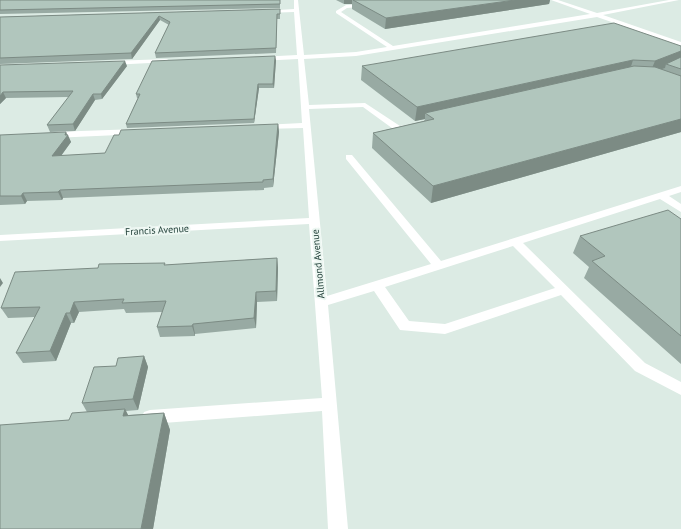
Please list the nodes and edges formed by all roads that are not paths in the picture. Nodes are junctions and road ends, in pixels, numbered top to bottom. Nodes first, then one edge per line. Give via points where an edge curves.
1 (552, 0) edge
2 (678, 0) edge
3 (376, 4) edge
4 (296, 5) edge
5 (258, 11) edge
6 (597, 15) junction
7 (681, 44) edge
8 (392, 48) junction
9 (301, 56) junction
10 (254, 59) edge
11 (174, 61) edge
12 (103, 63) edge
13 (304, 107) junction
14 (422, 124) edge
15 (306, 126) junction
16 (251, 128) edge
17 (143, 132) edge
18 (44, 136) edge
19 (349, 157) dead end
20 (681, 189) edge
21 (661, 195) junction
22 (681, 209) edge
23 (314, 221) junction
24 (0, 238) edge
25 (515, 241) junction
26 (439, 266) junction
27 (377, 285) junction
28 (564, 290) junction
29 (321, 303) junction
30 (681, 389) edge
31 (330, 404) junction
32 (134, 418) edge
33 (338, 529) edge

1 - 6 street
2 - 6 street
3 - 8 street via 346,7 338,12
4 - 5 street
4 - 9 street, Allmond Avenue
6 - 7 street
6 - 8 street
8 - 9 street via 356,54
9 - 10 street
9 - 13 street, Allmond Avenue
11 - 12 street
13 - 14 street via 365,105 399,129
13 - 15 street, Allmond Avenue
15 - 16 street
15 - 23 street, Allmond Avenue
17 - 18 street
19 - 26 street
20 - 21 street
21 - 22 street
21 - 25 street
23 - 24 street, Francis Avenue
23 - 29 street, Allmond Avenue
25 - 26 street
25 - 28 street
26 - 27 street
27 - 28 street via 405,326 445,329
27 - 29 street
28 - 30 street via 640,367
29 - 31 street, Allmond Avenue
31 - 32 street
31 - 33 street, Allmond Avenue

